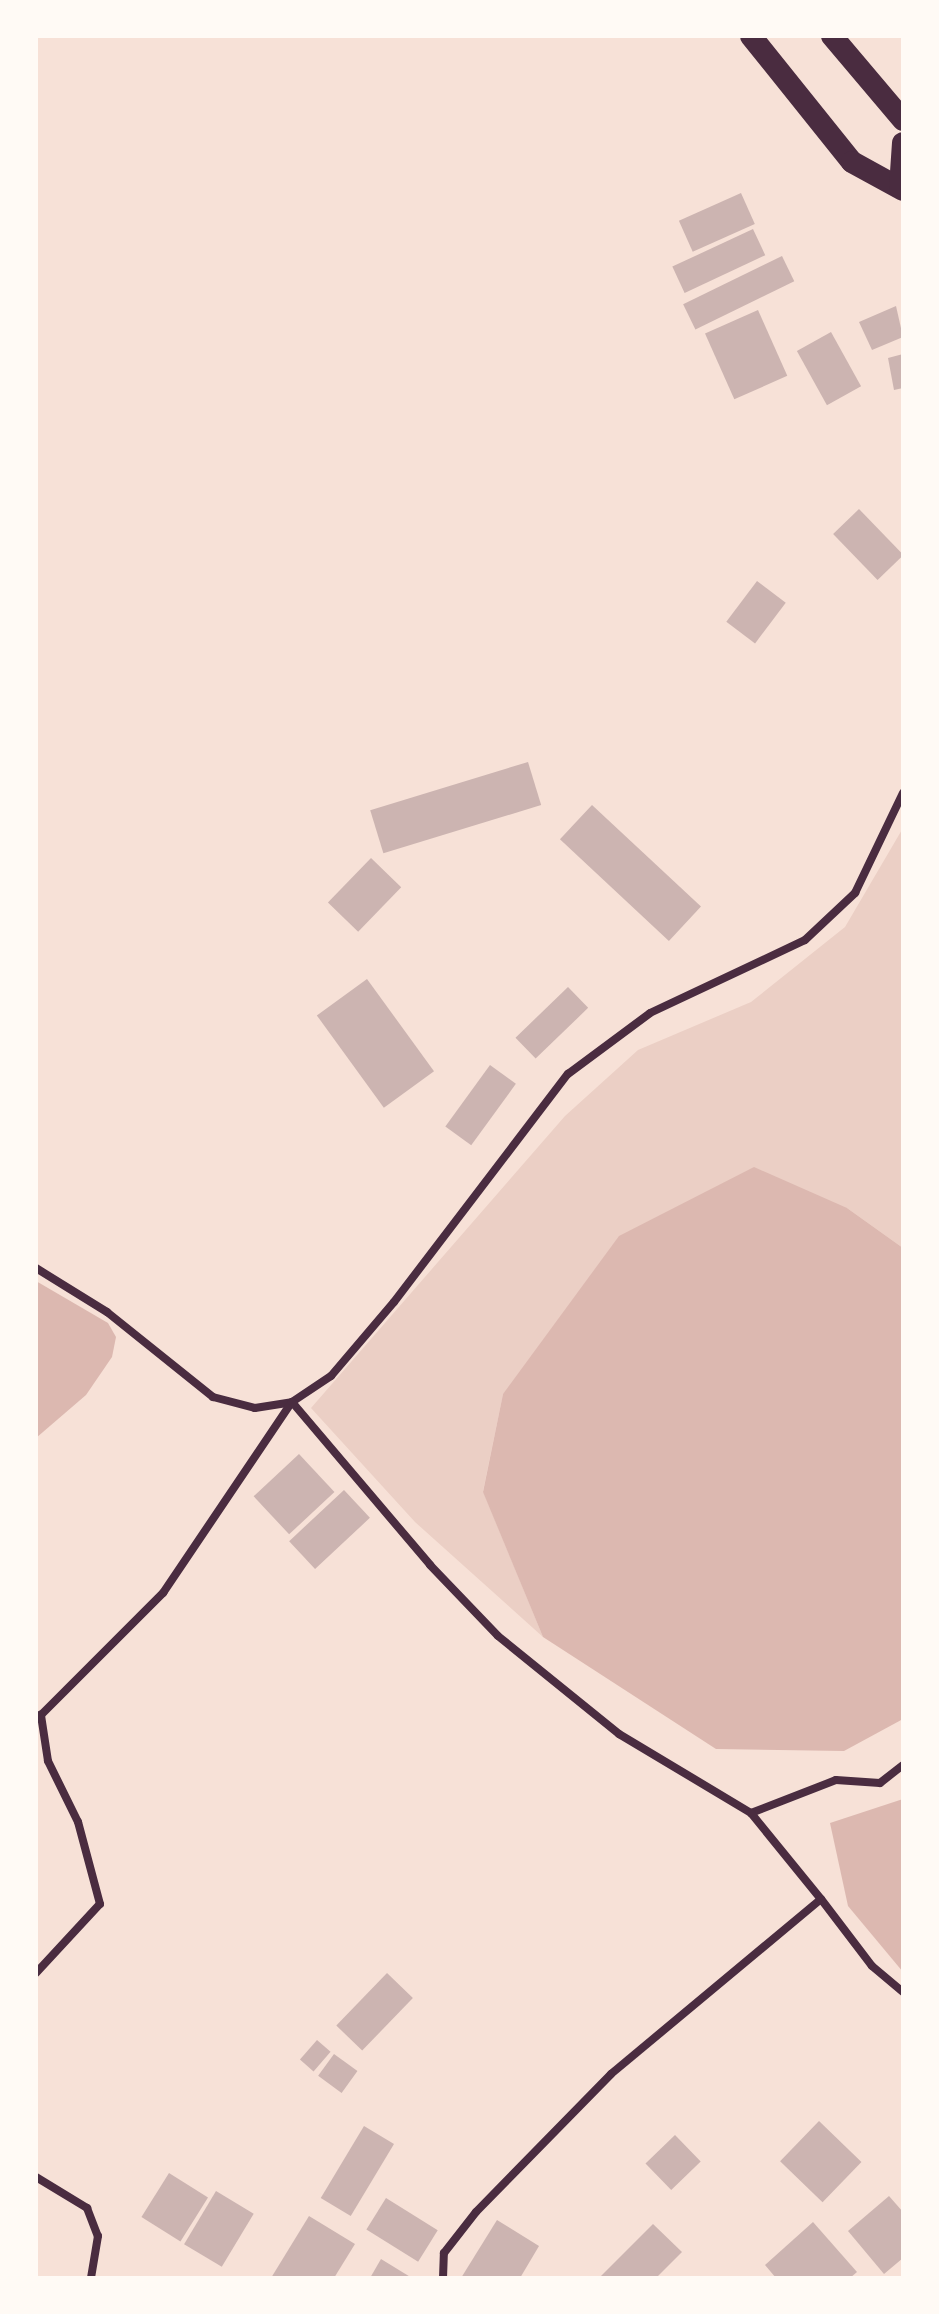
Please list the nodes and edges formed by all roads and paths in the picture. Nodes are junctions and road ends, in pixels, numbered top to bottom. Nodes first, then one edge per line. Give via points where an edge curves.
1 (751, 36) edge
2 (832, 36) edge
3 (903, 120) edge
4 (903, 143) edge
5 (902, 189) edge
6 (903, 793) edge
7 (36, 1268) edge
8 (292, 1402) junction
9 (903, 1765) edge
10 (751, 1813) junction
11 (821, 1899) junction
12 (36, 1973) edge
13 (903, 1992) edge
14 (36, 2177) edge
15 (91, 2278) edge
16 (443, 2278) edge

1 - 5 highway via 852,162
2 - 3 highway
4 - 5 highway
6 - 8 street via 855,893 805,940 650,1013 568,1074 394,1302 331,1376
7 - 8 street via 107,1312 213,1397 255,1408
8 - 10 street via 430,1565 498,1636 619,1734
8 - 12 street via 163,1593 41,1715 48,1761 78,1822 100,1904
9 - 10 street via 880,1783 836,1780
10 - 11 street
11 - 13 street via 872,1966
11 - 16 street via 611,2074 476,2212 444,2253
14 - 15 street via 87,2208 98,2236

